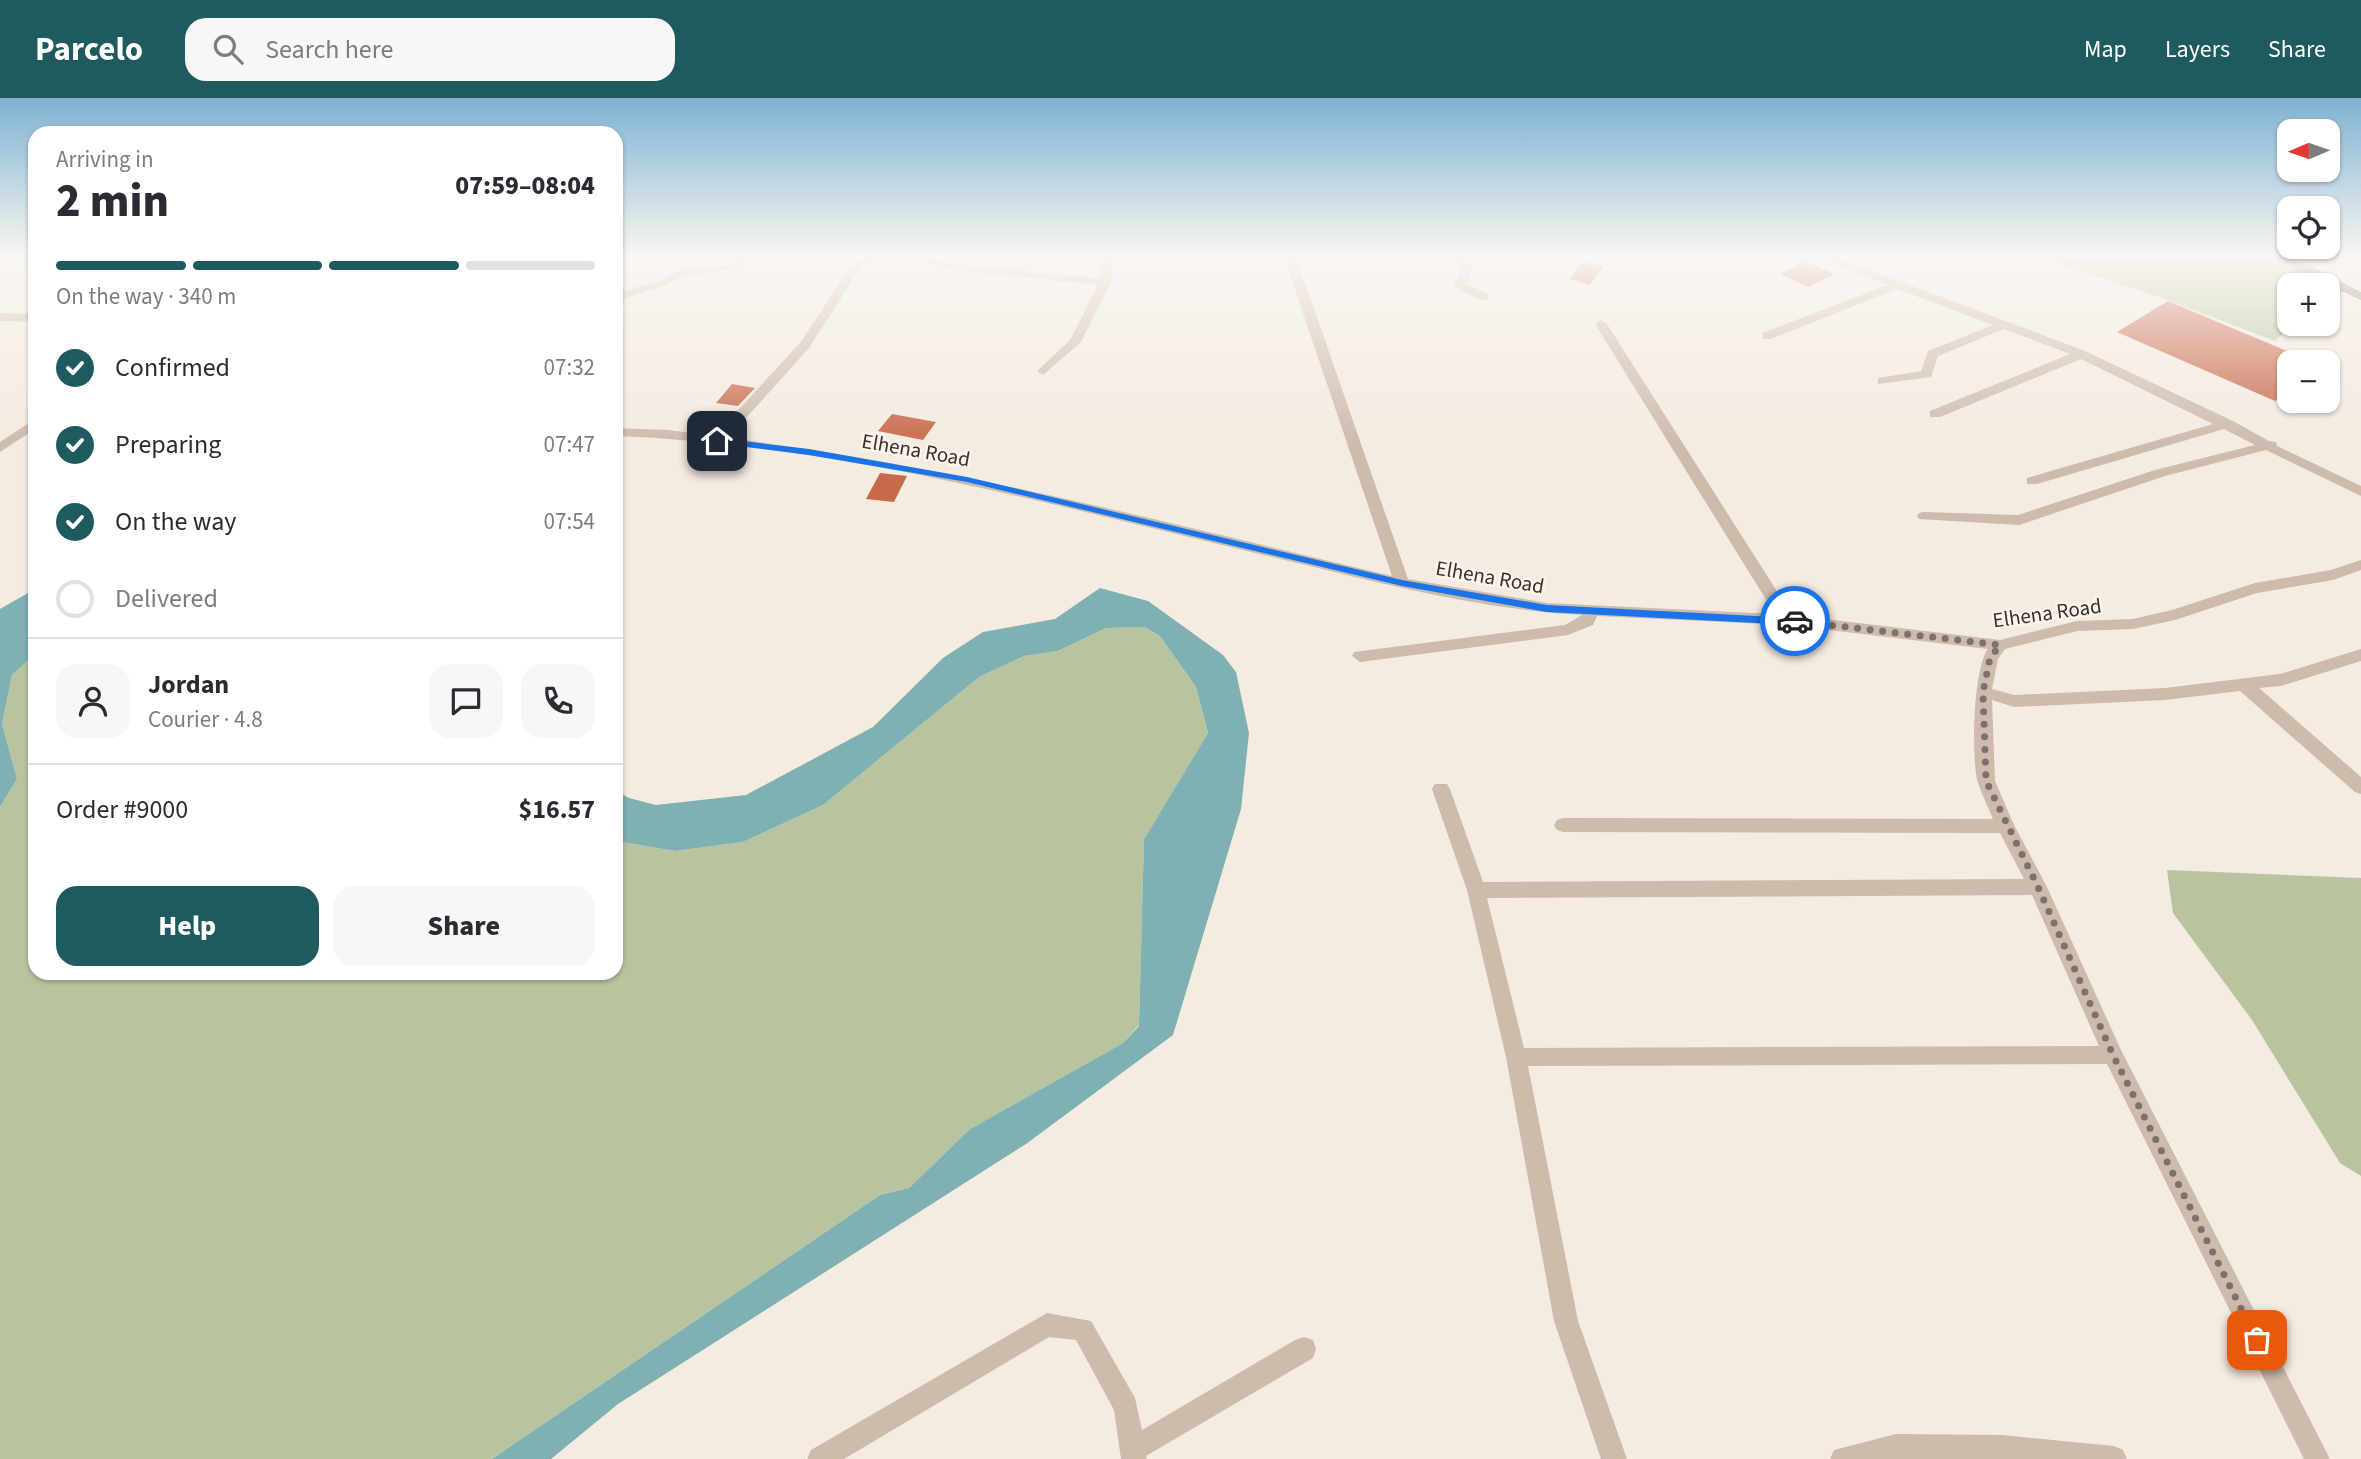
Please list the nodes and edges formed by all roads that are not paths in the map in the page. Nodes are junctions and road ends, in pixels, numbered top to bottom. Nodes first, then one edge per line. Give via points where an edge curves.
1 (822, 321) edge
2 (1086, 321) edge
3 (1312, 321) edge
4 (1807, 321) edge
5 (1997, 321) edge
6 (1601, 324) dead end
7 (2006, 324) junction
8 (1768, 336) dead end
9 (2081, 354) junction
10 (1043, 371) dead end
11 (1883, 381) dead end
12 (1935, 414) dead end
13 (2228, 424) junction
14 (28, 428) edge
15 (623, 432) edge
16 (717, 441) junction
17 (2271, 445) junction
18 (0, 448) edge
19 (2032, 481) dead end
20 (2361, 492) edge
21 (1924, 516) dead end
22 (2361, 565) edge
23 (1402, 583) junction
24 (1591, 611) junction
25 (1787, 620) junction
26 (2000, 645) junction
27 (2361, 655) edge
28 (1360, 656) dead end
29 (2244, 685) junction
30 (1983, 692) junction
31 (2361, 788) edge
32 (1441, 789) dead end
33 (1563, 825) dead end
34 (2005, 826) junction
35 (2038, 887) junction
36 (1476, 890) junction
37 (2113, 1055) junction
38 (1516, 1057) junction
39 (1304, 1349) dead end
40 (1134, 1454) edge
41 (820, 1459) edge
42 (1615, 1459) edge
43 (1843, 1459) edge
44 (2114, 1459) edge
45 (2317, 1459) edge

1 - 16 street via 806,345
2 - 10 street via 1075,342
3 - 23 street
4 - 8 street
5 - 7 street
6 - 25 street
7 - 9 street
7 - 11 street via 1932,354 1926,374
9 - 12 street
9 - 13 street
13 - 17 street
13 - 19 street
14 - 18 street
15 - 16 street, Elhena Road
16 - 23 street, Elhena Road via 967,480
17 - 20 street
17 - 21 street via 2160,473 2019,520
22 - 26 street, Elhena Road via 2333,575 2255,588 2175,615 2133,624 2077,626
23 - 24 street, Elhena Road
24 - 25 street, Elhena Road
24 - 28 street via 1587,621 1568,630
25 - 26 street, Elhena Road
26 - 30 street via 1990,658
27 - 29 street via 2281,680
29 - 30 street via 2014,701
29 - 31 street
30 - 34 street via 1986,781
32 - 36 street
33 - 34 street
34 - 35 street
35 - 36 street
35 - 37 street
36 - 38 street
37 - 38 street
37 - 45 street
38 - 42 street via 1566,1321
39 - 40 street
40 - 41 street via 1126,1408 1083,1329 1047,1325
43 - 44 street via 1909,1447 2001,1448

